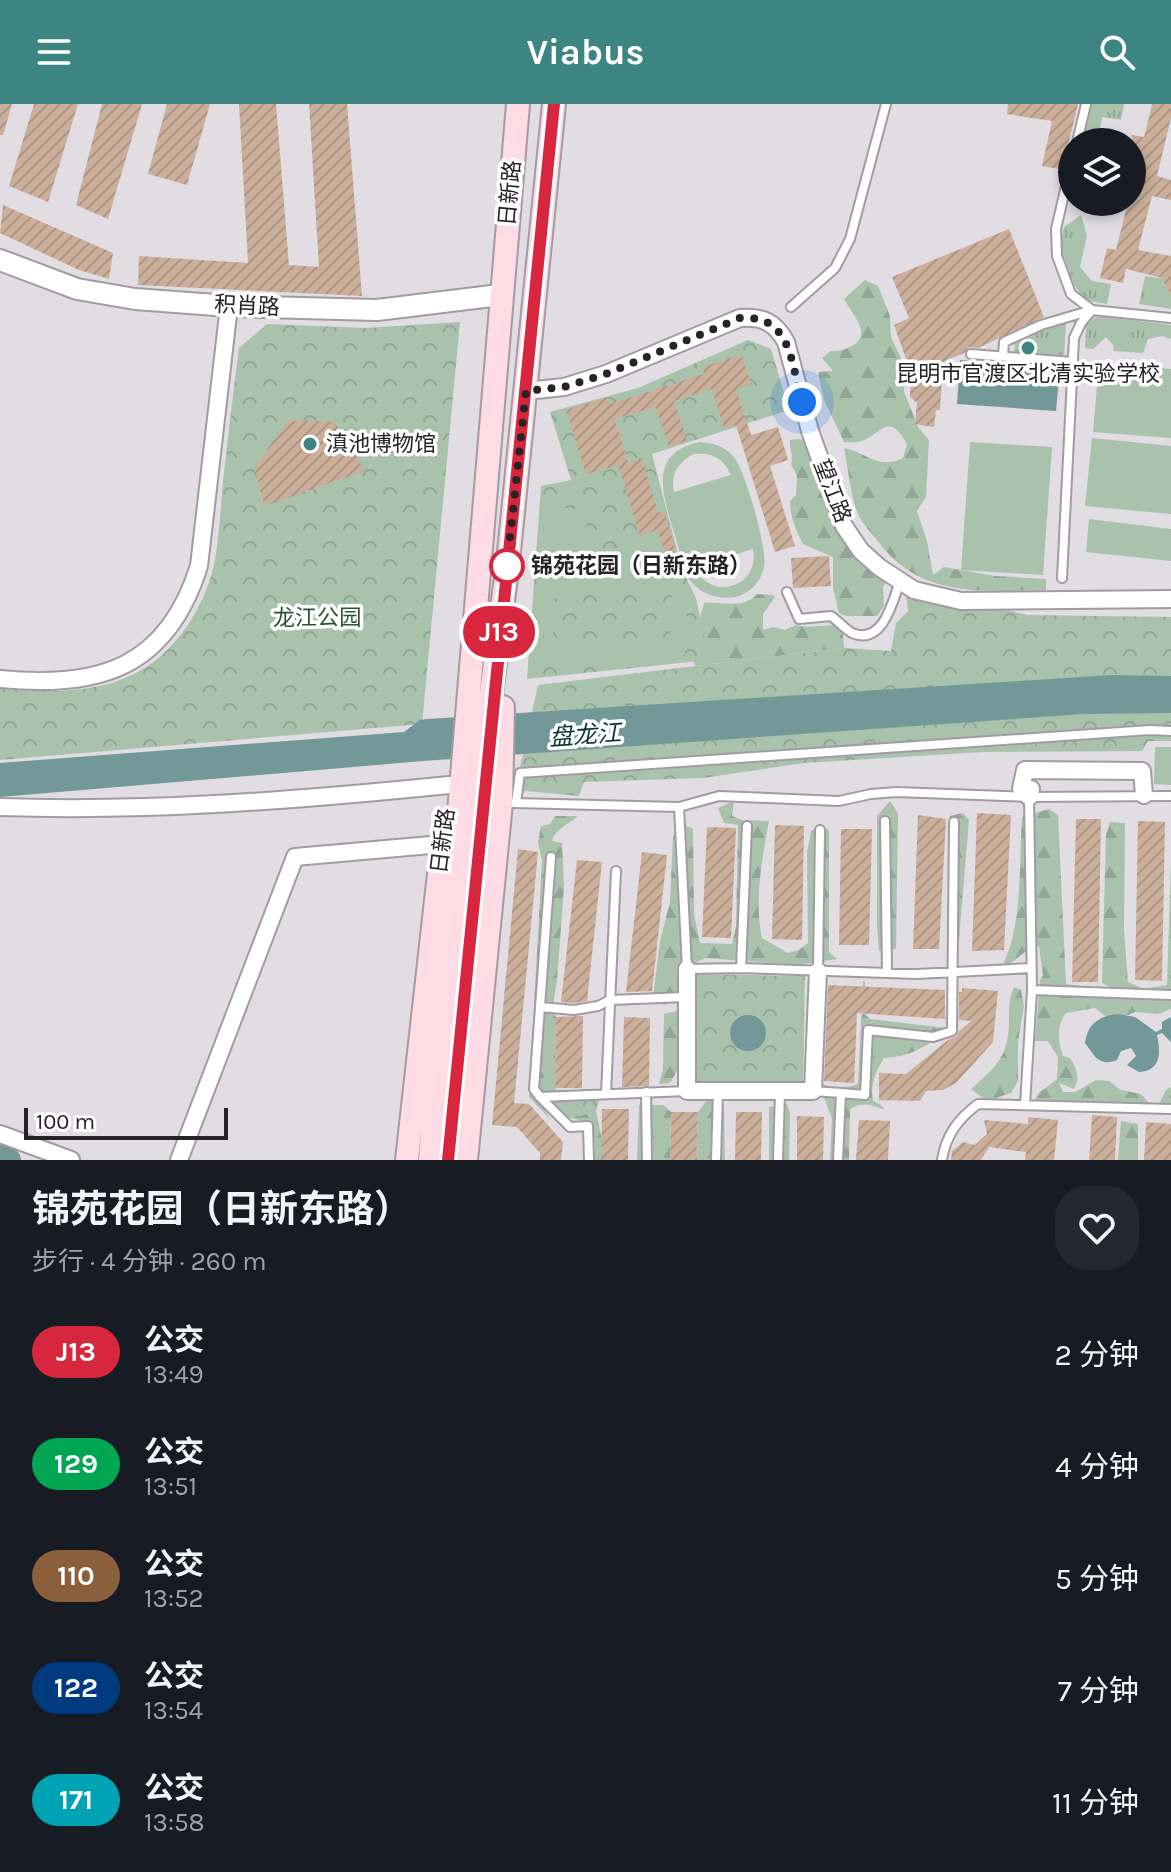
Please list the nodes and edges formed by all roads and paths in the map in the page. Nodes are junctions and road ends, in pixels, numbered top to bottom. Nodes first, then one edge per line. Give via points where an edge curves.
1 (518, 104) edge
2 (554, 104) edge
3 (886, 104) edge
4 (1086, 104) edge
5 (1080, 128) edge
6 (1059, 216) edge
7 (0, 260) edge
8 (500, 295) junction
9 (229, 306) junction
10 (791, 307) dead end
11 (1092, 310) junction
12 (1171, 318) edge
13 (971, 354) dead end
14 (1003, 356) junction
15 (1073, 362) junction
16 (526, 391) junction
17 (1062, 578) dead end
18 (900, 580) junction
19 (787, 592) dead end
20 (1171, 599) edge
21 (0, 679) edge
22 (481, 702) junction
23 (1171, 731) edge
24 (485, 791) junction
25 (1144, 795) junction
26 (1171, 796) edge
27 (1029, 797) junction
28 (0, 807) edge
29 (679, 807) junction
30 (469, 817) junction
31 (885, 821) dead end
32 (954, 822) dead end
33 (747, 826) dead end
34 (820, 830) dead end
35 (442, 844) junction
36 (551, 857) dead end
37 (616, 871) dead end
38 (741, 968) junction
39 (1031, 968) junction
40 (687, 969) junction
41 (818, 971) junction
42 (952, 972) junction
43 (887, 973) junction
44 (1032, 990) junction
45 (1171, 995) edge
46 (687, 997) junction
47 (610, 1000) junction
48 (540, 1007) junction
49 (687, 1091) junction
50 (718, 1091) junction
51 (780, 1091) junction
52 (813, 1091) junction
53 (646, 1092) junction
54 (841, 1093) junction
55 (606, 1094) junction
56 (540, 1097) junction
57 (1025, 1105) junction
58 (1171, 1109) edge
59 (0, 1134) edge
60 (71, 1160) edge
61 (179, 1160) edge
62 (407, 1160) edge
63 (430, 1160) edge
64 (448, 1160) edge
65 (466, 1160) edge
66 (589, 1160) edge
67 (647, 1160) edge
68 (716, 1160) edge
69 (778, 1160) edge
70 (838, 1160) edge
71 (942, 1160) edge

1 - 8 main road, 日新路
2 - 16 main road, 日新路
3 - 10 lane via 850,239 835,268
4 - 5 lane
6 - 11 lane via 1057,256 1071,294
7 - 9 street, 积肖路 via 77,289
8 - 9 street, 积肖路 via 377,310
8 - 22 main road, 日新路 via 483,522
9 - 21 street via 199,566 173,624 151,649 89,677
11 - 12 lane
11 - 14 lane via 1004,342
11 - 15 lane via 1074,338
13 - 14 lane
14 - 15 lane
15 - 17 lane
16 - 18 street, 望江路 via 606,374 740,318 767,320 786,342 844,526 861,551
16 - 22 main road, 日新路 via 508,562
18 - 19 lane via 886,618 866,635 853,633 831,616 799,619
18 - 20 street, 望江路 via 914,590 961,601
22 - 24 main road, 日新路
22 - 24 main road, 日新路
23 - 24 lane via 520,773
24 - 28 street via 65,809
24 - 29 lane
24 - 30 main road, 日新路
24 - 35 main road, 日新路
24 - 65 main road, 日新路
25 - 26 lane
25 - 27 lane
25 - 27 street via 1142,771 1025,770 1021,789 1031,789
27 - 29 lane via 896,792 839,801 719,796
27 - 39 lane
29 - 40 lane
30 - 63 main road, 日新路
30 - 64 main road, 日新路
31 - 43 lane
32 - 42 lane
33 - 38 lane
34 - 41 lane
35 - 61 street via 295,857
35 - 62 main road, 日新路
36 - 48 lane
37 - 47 lane
38 - 40 lane
38 - 41 lane
39 - 42 lane
39 - 44 lane
40 - 46 street
41 - 43 lane
41 - 52 street
42 - 43 lane
42 - 54 lane via 952,1031 933,1037 868,1030 865,1095
44 - 45 lane
44 - 57 lane
46 - 47 lane
46 - 49 street
47 - 48 lane via 574,1010
47 - 55 lane
48 - 56 lane via 534,1089
49 - 50 street
49 - 53 lane
50 - 51 street
50 - 68 lane
51 - 52 street
51 - 69 lane
52 - 54 lane
53 - 55 lane
53 - 67 lane
54 - 70 lane
55 - 56 lane
56 - 66 lane via 570,1127 588,1126
57 - 58 lane
57 - 71 lane via 978,1104 961,1116 944,1144
59 - 60 street

